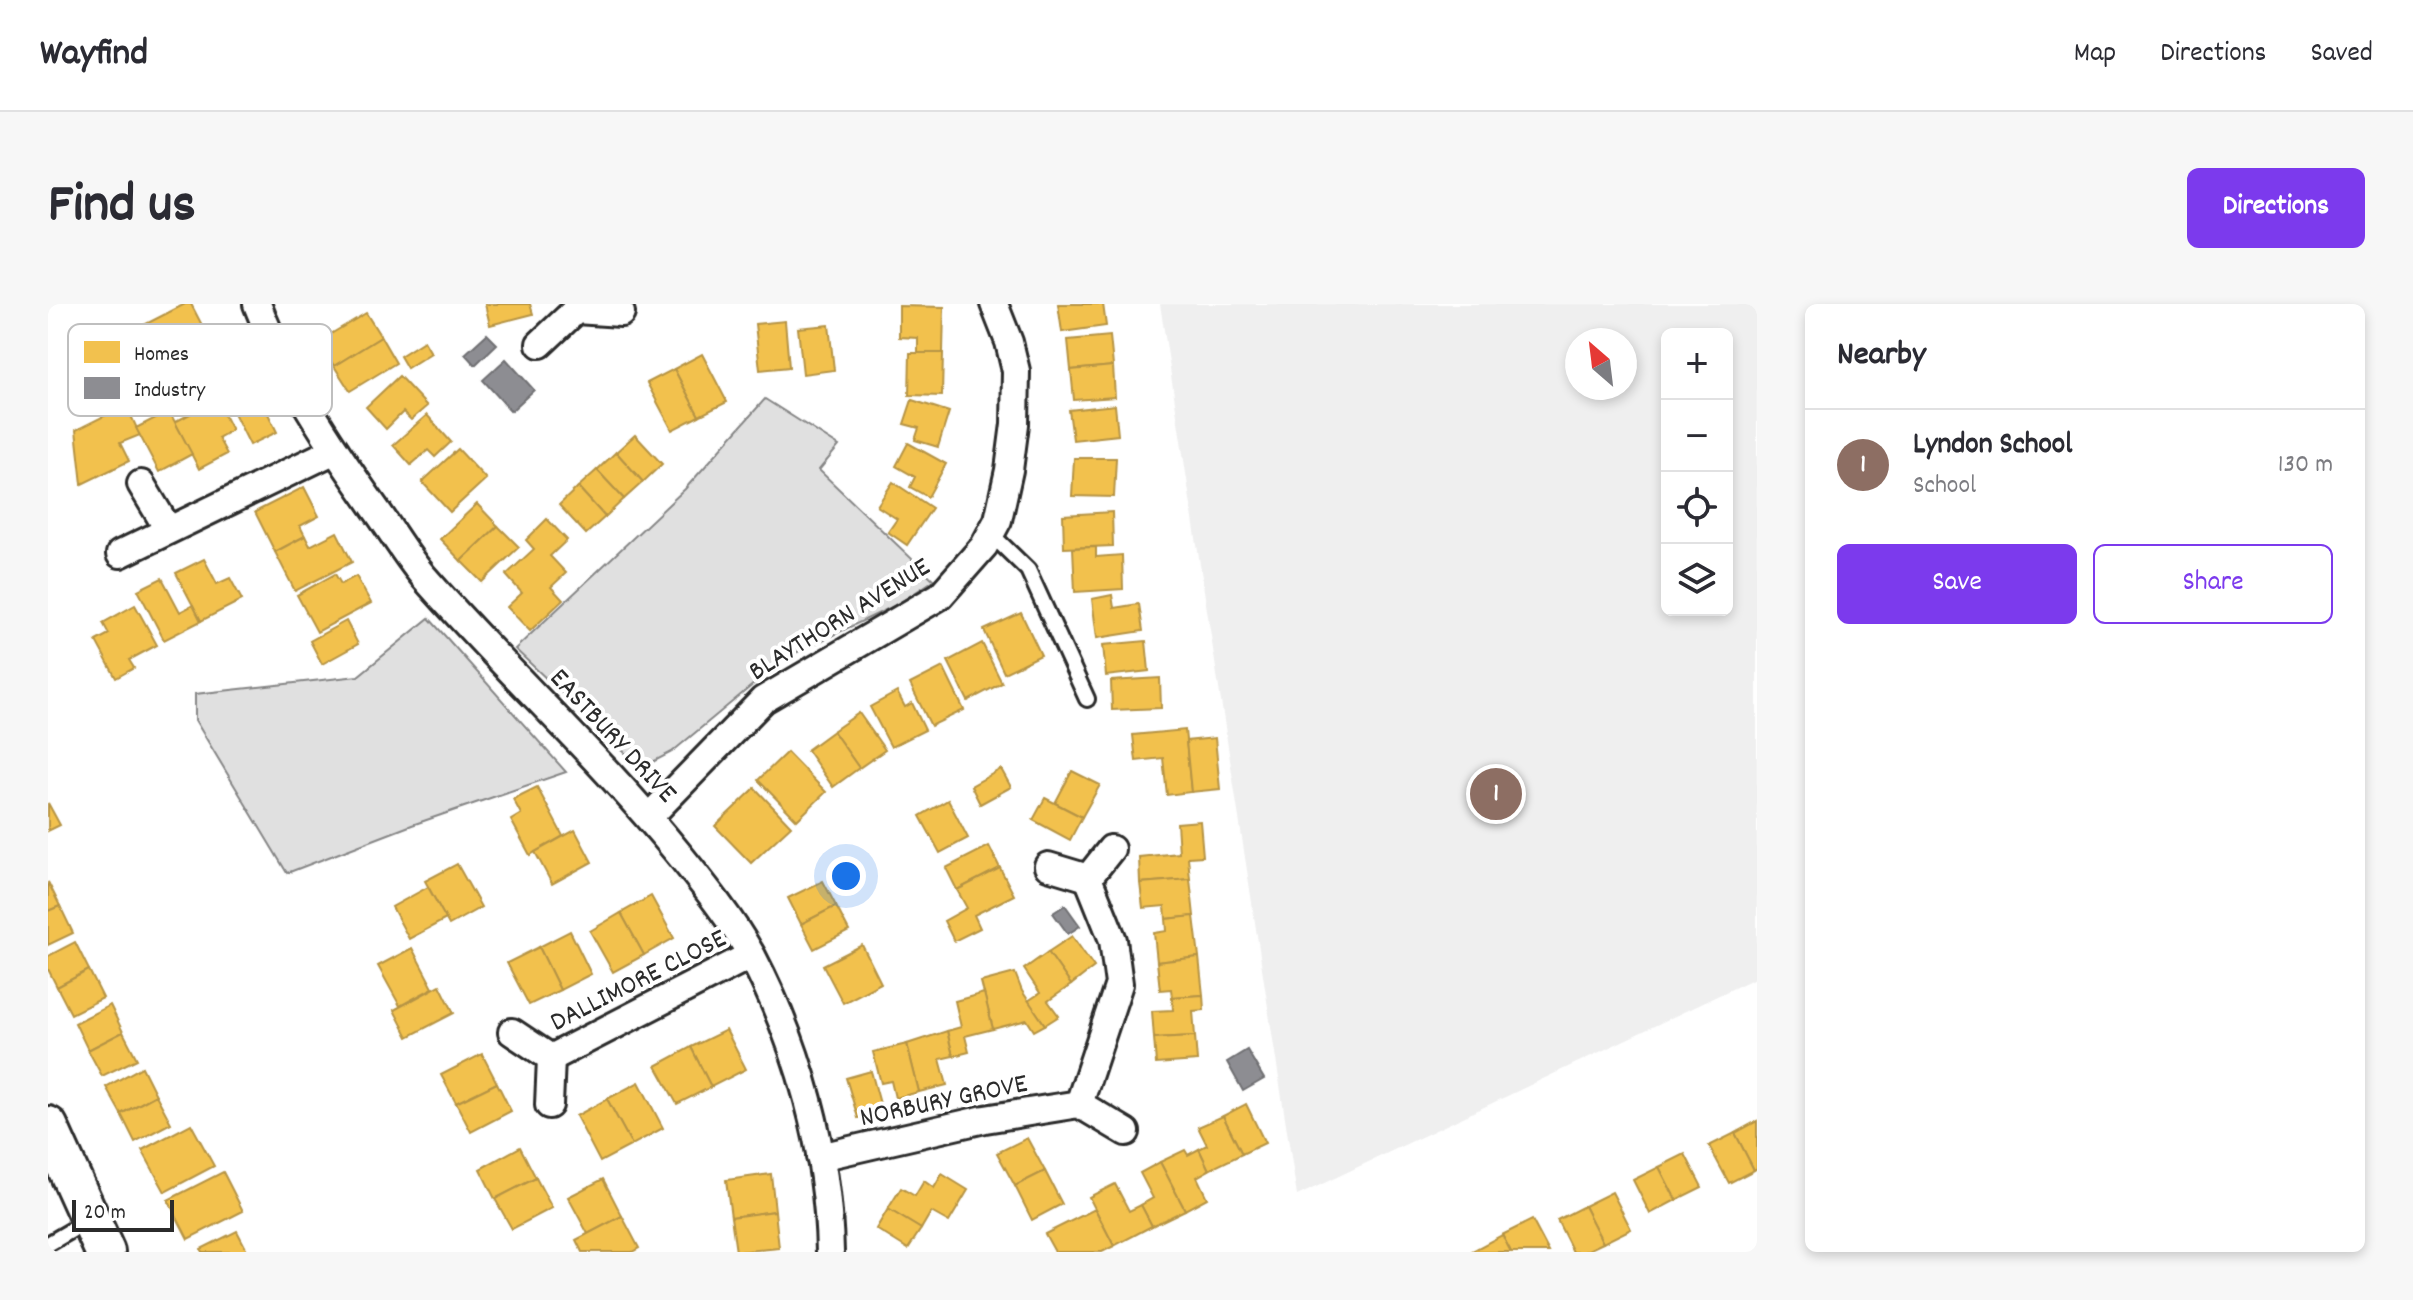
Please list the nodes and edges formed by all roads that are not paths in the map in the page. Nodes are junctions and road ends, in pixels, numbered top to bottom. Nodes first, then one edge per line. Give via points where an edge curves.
1 (257, 304) edge
2 (994, 304) edge
3 (575, 307) edge
4 (621, 313) dead end
5 (265, 324) edge
6 (540, 344) dead end
7 (315, 416) edge
8 (335, 450) junction
9 (141, 484) dead end
10 (168, 529) junction
11 (991, 534) junction
12 (120, 554) dead end
13 (1087, 699) dead end
14 (649, 817) junction
15 (1111, 849) dead end
16 (1048, 866) dead end
17 (1088, 878) junction
18 (751, 955) junction
19 (512, 1032) dead end
20 (551, 1058) junction
21 (1079, 1104) junction
22 (549, 1105) dead end
23 (48, 1126) edge
24 (1126, 1132) dead end
25 (820, 1157) junction
26 (98, 1235) edge
27 (48, 1244) edge
28 (830, 1252) edge

1 - 5 street, EASTBURY DRIVE
2 - 11 street, BLAYTHORN AVENUE via 1016,371 1009,470
3 - 4 street
3 - 6 street
7 - 8 street, EASTBURY DRIVE
8 - 10 street
8 - 14 street, EASTBURY DRIVE via 422,575
9 - 10 street
10 - 12 street
11 - 13 lane via 1028,570
11 - 14 street, BLAYTHORN AVENUE via 940,596 763,700
14 - 18 street, EASTBURY DRIVE
15 - 17 street
16 - 17 street
17 - 21 street via 1113,940 1119,984
18 - 20 street, DALLIMORE CLOSE
18 - 25 street, EASTBURY DRIVE via 798,1060
19 - 20 street, DALLIMORE CLOSE
20 - 22 street, DALLIMORE CLOSE
21 - 24 street
21 - 25 street, NORBURY GROVE via 985,1119
23 - 26 street
25 - 28 street, EASTBURY DRIVE
26 - 27 lane

